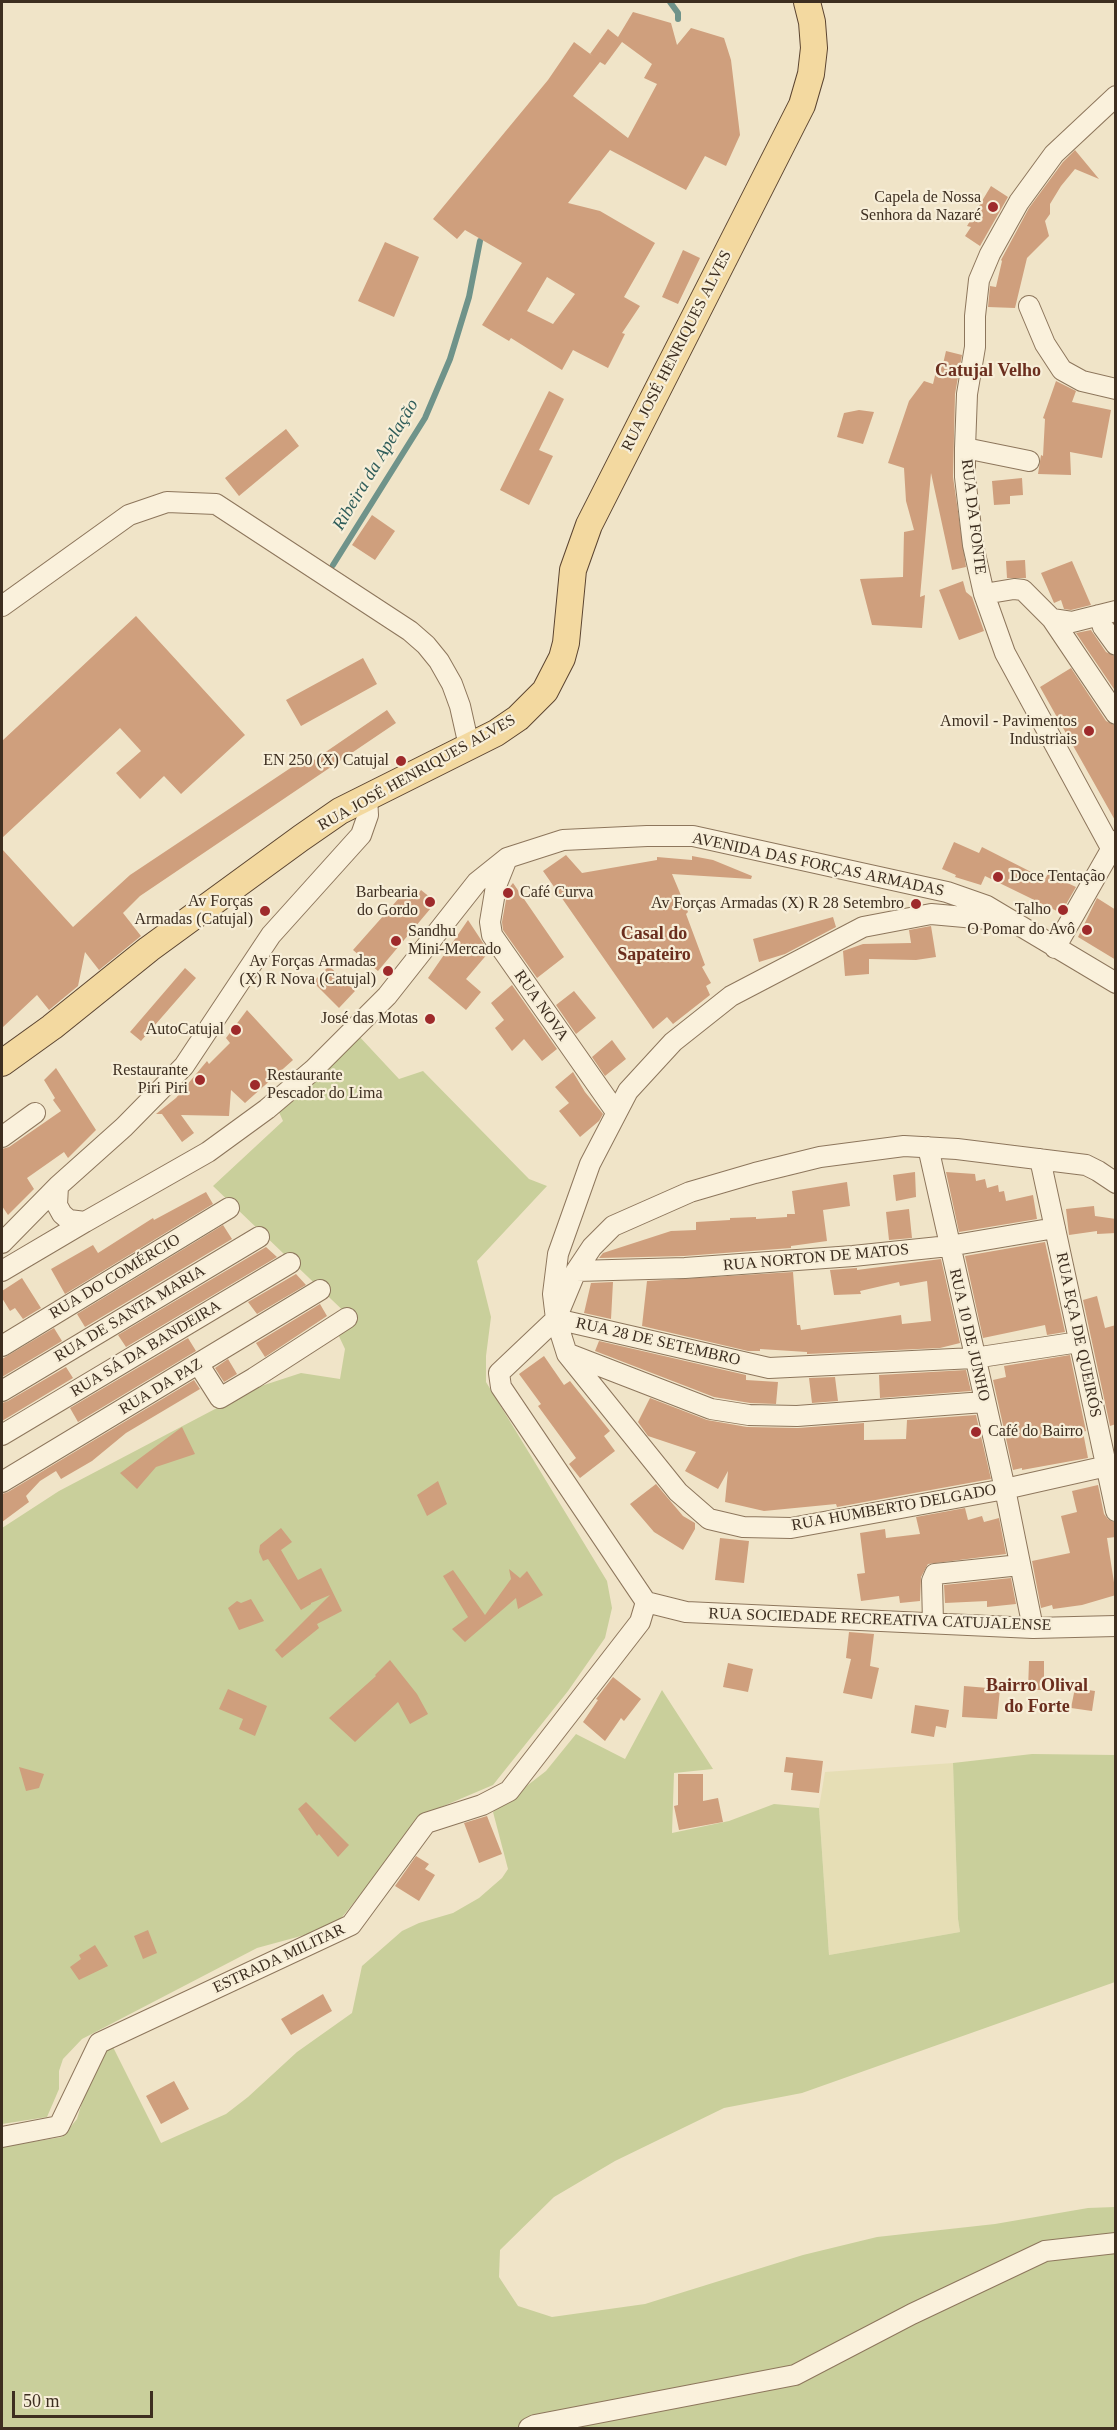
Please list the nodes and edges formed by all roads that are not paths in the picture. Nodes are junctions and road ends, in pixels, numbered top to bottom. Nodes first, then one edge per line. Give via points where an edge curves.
1 (807, 2) edge
2 (1116, 96) edge
3 (1029, 306) dead end
4 (1116, 389) edge
5 (965, 448) junction
6 (1029, 462) dead end
7 (984, 594) junction
8 (2, 606) edge
9 (1107, 613) edge
10 (1052, 619) junction
11 (1116, 645) edge
12 (1116, 714) edge
13 (469, 746) junction
14 (367, 797) junction
15 (1113, 844) edge
16 (507, 858) junction
17 (1009, 921) junction
18 (1055, 948) junction
19 (1116, 984) edge
20 (2, 1063) edge
21 (616, 1112) junction
22 (35, 1113) dead end
23 (2, 1137) edge
24 (928, 1147) junction
25 (1040, 1159) junction
26 (1116, 1183) edge
27 (58, 1186) junction
28 (229, 1208) dead end
29 (85, 1222) junction
30 (1055, 1228) junction
31 (259, 1237) dead end
32 (2, 1243) edge
33 (949, 1246) junction
34 (290, 1263) dead end
35 (2, 1270) edge
36 (576, 1271) junction
37 (320, 1290) dead end
38 (347, 1318) dead end
39 (556, 1319) junction
40 (1079, 1342) junction
41 (2, 1346) edge
42 (567, 1353) junction
43 (974, 1358) junction
44 (199, 1365) junction
45 (2, 1391) edge
46 (984, 1402) junction
47 (2, 1435) edge
48 (1111, 1464) edge
49 (2, 1482) edge
50 (1005, 1489) junction
51 (1116, 1511) edge
52 (1020, 1564) junction
53 (646, 1602) junction
54 (933, 1623) junction
55 (1116, 1626) edge
56 (1034, 1628) junction
57 (2, 2137) edge
58 (1116, 2243) edge
59 (529, 2428) edge

1 - 13 main road, RUA JOSÉ HENRIQUES ALVES via 814,35 813,60 802,105 586,533 573,570 566,643 555,675 518,718
2 - 5 street, RUA DA FONTE via 1054,154 1019,202 990,254 979,280
3 - 4 street via 1045,344 1062,370 1082,381
5 - 6 street
5 - 7 street, RUA DA FONTE via 972,534
7 - 10 street via 1023,590
7 - 15 street, RUA DA FONTE via 1005,653
8 - 13 street via 129,515 167,502 216,504 426,645 452,684
9 - 10 street via 1072,622
9 - 11 street via 1103,627
10 - 12 street
13 - 14 main road, RUA JOSÉ HENRIQUES ALVES
14 - 20 main road, RUA JOSÉ HENRIQUES ALVES via 291,845
14 - 27 street via 368,815 361,835 271,935 184,1066
15 - 18 street
16 - 17 street, AVENIDA DAS FORÇAS ARMADAS via 563,840 693,836 947,892 987,906
16 - 21 street, RUA NOVA via 495,885 492,935
16 - 29 street, AVENIDA DAS FORÇAS ARMADAS via 477,882 387,996 303,1078 208,1152
17 - 18 street, AVENIDA DAS FORÇAS ARMADAS
17 - 21 street, RUA 28 DE SETEMBRO via 931,914 863,927 726,1000 673,1042 628,1091
18 - 19 street, AVENIDA DAS FORÇAS ARMADAS
21 - 39 street, RUA 28 DE SETEMBRO via 590,1164 558,1254 553,1294
22 - 23 street
24 - 25 street
24 - 33 street, RUA 10 DE JUNHO
24 - 36 street via 904,1146 820,1157 690,1192 613,1226
25 - 26 street via 1086,1165
25 - 30 street, RUA EÇA DE QUEIRÓS
27 - 29 street via 57,1205 62,1214 69,1220
27 - 32 street
28 - 41 street, RUA DO COMÉRCIO
29 - 35 street, AVENIDA DAS FORÇAS ARMADAS
30 - 33 street, RUA NORTON DE MATOS
30 - 40 street, RUA EÇA DE QUEIRÓS
31 - 45 street, RUA DE SANTA MARIA
33 - 36 street, RUA NORTON DE MATOS via 685,1268
33 - 43 street, RUA 10 DE JUNHO
34 - 47 street, RUA SÁ DA BANDEIRA
36 - 39 street
37 - 44 street, RUA DA PAZ
38 - 44 street via 219,1398
39 - 42 street, RUA HUMBERTO DELGADO
39 - 43 street, RUA 28 DE SETEMBRO via 769,1368
39 - 53 street via 499,1373 501,1387
40 - 43 street, RUA 28 DE SETEMBRO
40 - 48 street, RUA EÇA DE QUEIRÓS
42 - 46 street via 711,1409 749,1415 797,1416
42 - 50 street, RUA HUMBERTO DELGADO via 678,1492 709,1519 743,1527 791,1528
43 - 46 street, RUA 10 DE JUNHO
44 - 49 street, RUA DA PAZ
46 - 50 street, RUA 10 DE JUNHO
48 - 50 street, RUA HUMBERTO DELGADO
48 - 51 street, RUA EÇA DE QUEIRÓS
50 - 52 street, RUA 10 DE JUNHO
52 - 54 street via 935,1574
52 - 56 street, RUA 10 DE JUNHO
53 - 54 street, RUA SOCIEDADE RECREATIVA CATUJALENSE via 686,1612
53 - 57 street, ESTRADA MILITAR via 640,1622 509,1791 482,1805 426,1823 351,1925 99,2043 59,2126
54 - 56 street, RUA SOCIEDADE RECREATIVA CATUJALENSE
55 - 56 street, RUA SOCIEDADE RECREATIVA CATUJALENSE
58 - 59 street via 1045,2251 795,2375

